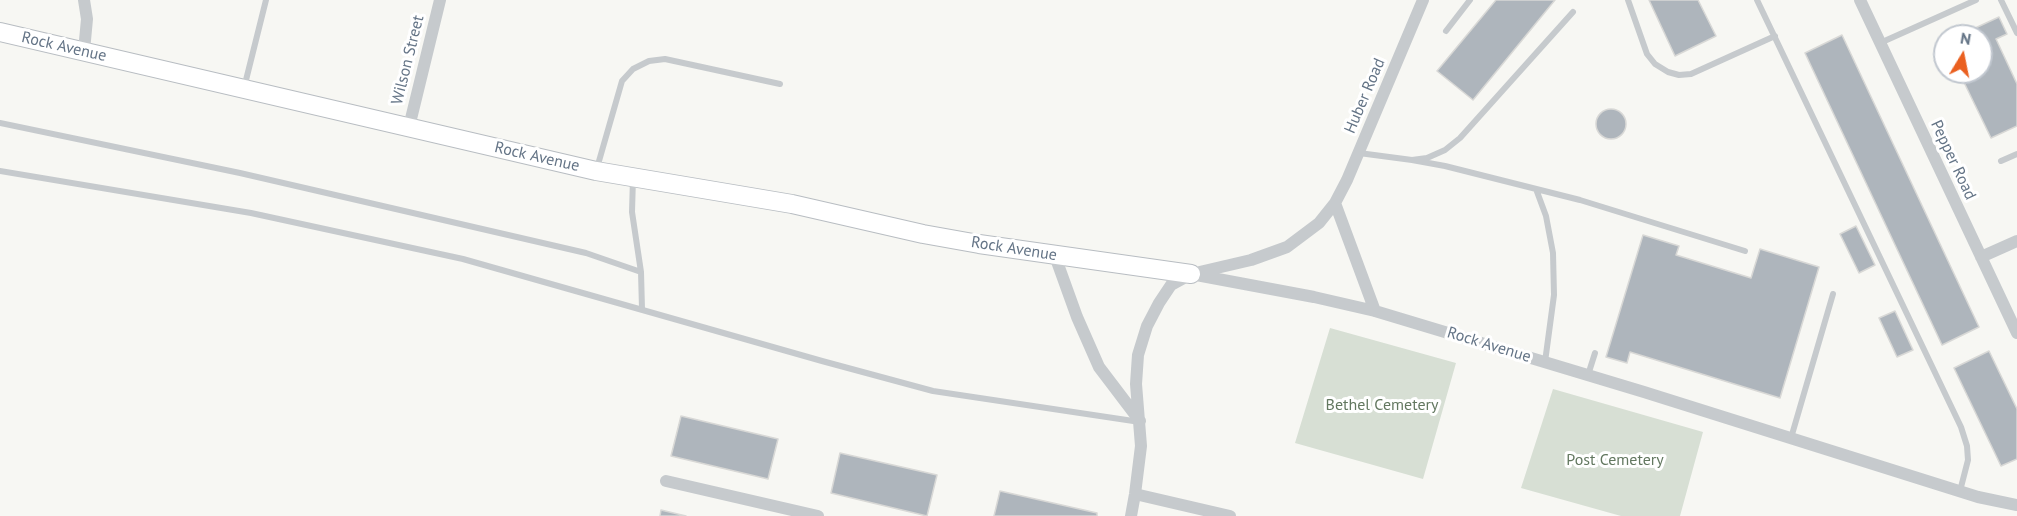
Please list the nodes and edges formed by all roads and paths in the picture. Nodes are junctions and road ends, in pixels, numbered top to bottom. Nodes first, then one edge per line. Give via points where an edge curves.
1 (84, 0) edge
2 (266, 0) edge
3 (440, 0) edge
4 (1423, 0) edge
5 (1470, 0) edge
6 (1628, 0) edge
7 (1757, 0) edge
8 (1860, 0) edge
9 (1976, 0) edge
10 (2001, 0) edge
11 (1573, 12) dead end
12 (1446, 31) dead end
13 (0, 32) edge
14 (2017, 33) edge
15 (1775, 36) junction
16 (1880, 43) junction
17 (84, 51) junction
18 (780, 84) dead end
19 (244, 89) junction
20 (0, 123) edge
21 (409, 127) junction
22 (1359, 153) junction
23 (2017, 154) edge
24 (1412, 160) junction
25 (2001, 161) dead end
26 (0, 171) edge
27 (596, 171) junction
28 (633, 178) junction
29 (1536, 189) junction
30 (1335, 203) junction
31 (2017, 241) edge
32 (1745, 251) dead end
33 (1055, 256) junction
34 (1981, 257) junction
35 (641, 272) junction
36 (1191, 274) junction
37 (1833, 294) dead end
38 (642, 309) junction
39 (1375, 311) junction
40 (2017, 333) edge
41 (1595, 353) dead end
42 (1545, 362) junction
43 (1588, 375) junction
44 (1140, 422) junction
45 (1791, 438) junction
46 (666, 481) dead end
47 (1960, 491) junction
48 (1135, 494) junction
49 (2017, 505) edge
50 (818, 516) edge
51 (1131, 516) edge
52 (1230, 516) edge

1 - 17 street
2 - 19 lane
3 - 21 street, Wilson Street
4 - 22 street, Huber Road
5 - 12 lane
6 - 15 lane via 1647,54 1655,64 1679,75 1691,74
7 - 15 lane
8 - 16 street, Pepper Road
9 - 16 lane
10 - 14 lane
11 - 24 lane via 1460,138 1445,150
13 - 17 street, Rock Avenue
15 - 47 lane via 1961,427 1968,460
16 - 34 street, Pepper Road
17 - 19 street, Rock Avenue
18 - 27 lane via 665,59 649,61 633,69 622,81
19 - 21 street, Rock Avenue
20 - 35 lane via 575,250
21 - 27 street, Rock Avenue
22 - 24 lane
22 - 30 street, Huber Road
23 - 25 lane
24 - 29 lane
26 - 38 lane via 251,213 463,259
27 - 28 street, Rock Avenue
28 - 33 street, Rock Avenue via 792,204 923,234
28 - 35 lane via 632,212
29 - 32 lane
29 - 42 lane via 1553,253 1554,295
30 - 36 street, Huber Road via 1319,223 1287,247
30 - 39 street
31 - 34 street
33 - 36 street, Rock Avenue
33 - 44 street via 1099,367
34 - 40 street, Pepper Road
35 - 38 lane
36 - 39 street, Rock Avenue
36 - 44 street via 1171,285 1147,326 1138,355
37 - 45 lane
38 - 44 lane via 933,391
39 - 42 street, Rock Avenue
41 - 43 lane
42 - 43 street, Rock Avenue
43 - 45 street, Rock Avenue
44 - 48 street
45 - 47 street, Rock Avenue
46 - 50 street
47 - 49 street, Rock Avenue
48 - 51 street
48 - 52 street

